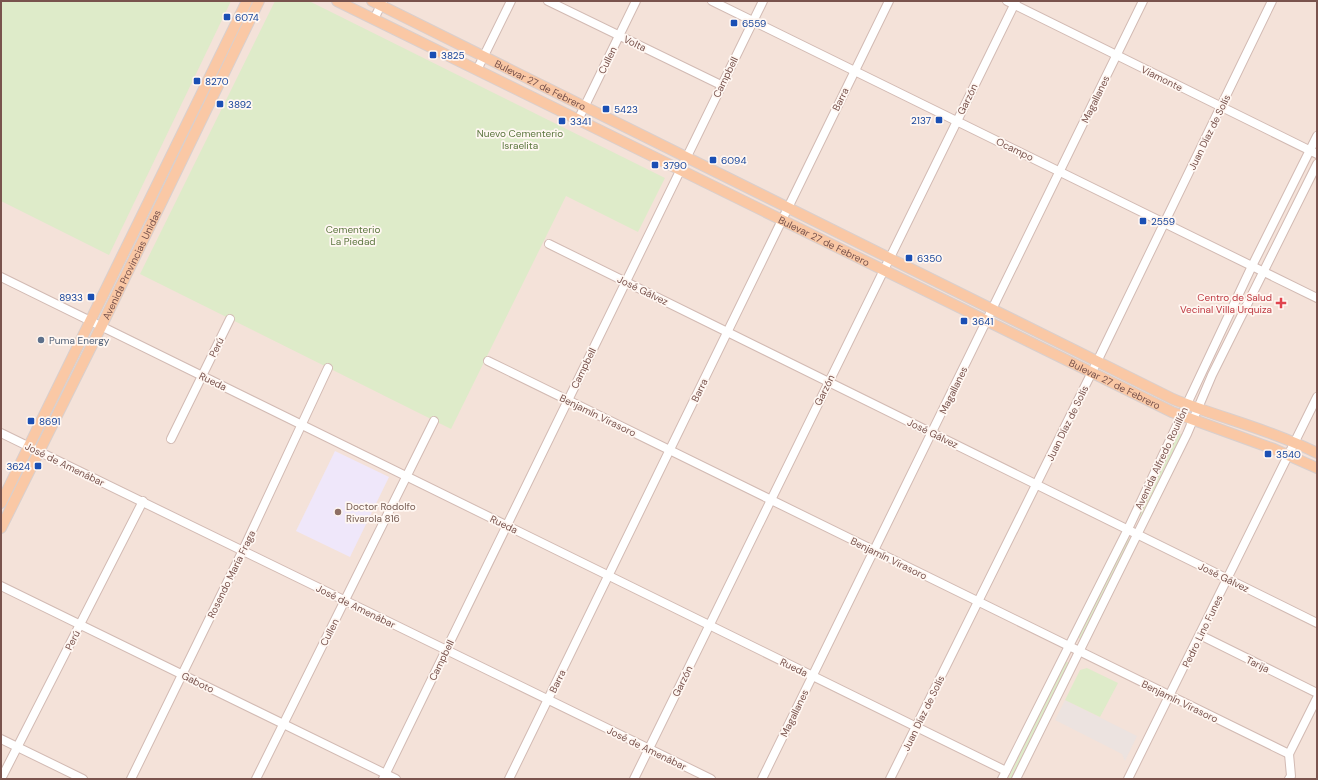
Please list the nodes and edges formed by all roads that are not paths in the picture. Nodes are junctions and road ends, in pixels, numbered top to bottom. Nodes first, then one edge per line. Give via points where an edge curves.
1 (247, 1) edge
2 (259, 1) edge
3 (337, 1) edge
4 (372, 1) edge
5 (511, 1) edge
6 (548, 1) edge
7 (636, 1) edge
8 (712, 1) edge
9 (763, 1) edge
10 (889, 1) edge
11 (1143, 1) edge
12 (1272, 1) edge
13 (1012, 2) edge
14 (382, 3) edge
15 (374, 20) junction
16 (753, 21) junction
17 (619, 36) junction
18 (1116, 55) junction
19 (484, 56) junction
20 (477, 70) junction
21 (854, 71) junction
22 (721, 85) junction
23 (585, 106) junction
24 (1221, 107) junction
25 (578, 120) junction
26 (957, 121) junction
27 (1317, 136) edge
28 (1313, 152) edge
29 (686, 156) junction
30 (1317, 164) edge
31 (680, 169) junction
32 (1059, 172) junction
33 (787, 207) junction
34 (781, 220) junction
35 (1164, 223) junction
36 (549, 244) dead end
37 (889, 257) junction
38 (1252, 266) junction
39 (883, 270) junction
40 (1263, 272) junction
41 (1, 277) edge
42 (625, 282) junction
43 (1317, 298) edge
44 (992, 308) junction
45 (230, 319) dead end
46 (986, 320) junction
47 (91, 321) junction
48 (101, 327) junction
49 (728, 332) junction
50 (1098, 360) junction
51 (488, 362) dead end
52 (328, 368) dead end
53 (1092, 372) junction
54 (202, 376) junction
55 (828, 382) junction
56 (1317, 397) edge
57 (567, 400) junction
58 (1186, 404) junction
59 (1198, 408) junction
60 (1181, 416) junction
61 (1193, 420) junction
62 (434, 421) dead end
63 (301, 425) junction
64 (1, 433) edge
65 (932, 433) junction
66 (171, 439) dead end
67 (1294, 442) junction
68 (29, 446) junction
69 (39, 451) junction
70 (670, 451) junction
71 (1317, 453) edge
72 (1288, 454) junction
73 (1317, 468) edge
74 (407, 477) junction
75 (1036, 484) junction
76 (770, 500) junction
77 (143, 502) junction
78 (1, 503) edge
79 (506, 526) junction
80 (1, 528) edge
81 (1128, 529) junction
82 (1138, 534) junction
83 (243, 550) junction
84 (874, 551) junction
85 (609, 576) junction
86 (1228, 578) junction
87 (1, 586) edge
88 (345, 600) junction
89 (978, 602) junction
90 (1317, 623) edge
91 (80, 624) junction
92 (709, 625) junction
93 (1200, 635) junction
94 (1069, 646) junction
95 (446, 650) junction
96 (1079, 651) junction
97 (182, 674) junction
98 (813, 676) junction
99 (1317, 693) edge
100 (1170, 696) junction
101 (1317, 698) edge
102 (548, 700) junction
103 (283, 724) junction
104 (916, 727) junction
105 (1, 739) edge
106 (18, 747) junction
107 (649, 749) junction
108 (1289, 754) junction
109 (1006, 771) junction
110 (384, 777) edge
111 (2, 779) edge
112 (83, 779) edge
113 (131, 779) edge
114 (256, 779) edge
115 (396, 779) edge
116 (509, 779) edge
117 (634, 779) edge
118 (711, 779) edge
119 (762, 779) edge
120 (890, 779) edge
121 (1002, 779) edge
122 (1016, 779) edge
123 (1128, 779) edge
124 (1289, 779) edge

1 - 47 main road, Avenida Provincias Unidas
2 - 48 main road, Avenida Provincias Unidas
3 - 15 main road, Bulevar 27 de Febrero
4 - 14 main road, Bulevar 27 de Febrero
5 - 19 street
6 - 17 street, Volta
7 - 17 street, Cullen
8 - 16 street, Ocampo
9 - 16 street, Campbell
10 - 21 street, Barra
11 - 18 street, Magallanes
12 - 24 street, Juan Díaz de Solís
13 - 18 street, Viamonte
13 - 26 street, Garzón
14 - 15 street
14 - 19 main road, Bulevar 27 de Febrero
15 - 20 main road, Bulevar 27 de Febrero
16 - 21 street, Ocampo
16 - 22 street, Campbell
17 - 22 street, Volta
17 - 23 street, Cullen
18 - 24 street, Viamonte
18 - 32 street, Magallanes
19 - 20 street
19 - 23 main road, Bulevar 27 de Febrero
20 - 25 main road, Bulevar 27 de Febrero
21 - 26 street, Ocampo
21 - 33 street, Barra
22 - 29 street, Campbell
23 - 25 street, Cullen
23 - 29 main road, Bulevar 27 de Febrero
24 - 28 street, Viamonte
24 - 35 street, Juan Díaz de Solís
25 - 31 main road, Bulevar 27 de Febrero
26 - 32 street, Ocampo
26 - 37 street, Garzón
27 - 28 street, Avenida Alfredo Rouillón
28 - 38 street, Avenida Alfredo Rouillón
29 - 31 street, Campbell
29 - 33 main road, Bulevar 27 de Febrero
30 - 40 street, Avenida Alfredo Rouillón
31 - 34 main road, Bulevar 27 de Febrero
31 - 42 street, Campbell
32 - 35 street, Ocampo
32 - 44 street, Magallanes
33 - 34 street, Barra
33 - 37 main road, Bulevar 27 de Febrero
34 - 39 main road, Bulevar 27 de Febrero
34 - 49 street, Barra
35 - 38 street, Ocampo
35 - 50 street, Juan Díaz de Solís
36 - 42 street, José Gálvez
37 - 39 street, Garzón
37 - 44 main road, Bulevar 27 de Febrero
38 - 40 street, Ocampo
38 - 58 street, Avenida Alfredo Rouillón
39 - 46 main road, Bulevar 27 de Febrero
39 - 55 street, Garzón
40 - 43 street, Ocampo
40 - 59 street, Avenida Alfredo Rouillón
41 - 47 street, Rueda
42 - 49 street, José Gálvez
42 - 57 street, Campbell
44 - 46 street, Magallanes
44 - 50 main road, Bulevar 27 de Febrero
45 - 54 street, Perú
46 - 53 main road, Bulevar 27 de Febrero
46 - 65 street, Magallanes
47 - 48 street, Rueda
47 - 68 main road, Avenida Provincias Unidas
48 - 54 street, Rueda
48 - 69 main road, Avenida Provincias Unidas
49 - 55 street, José Gálvez
49 - 70 street, Barra
50 - 53 street, Juan Díaz de Solís
50 - 58 main road, Bulevar 27 de Febrero
51 - 57 street, Benjamín Virasoro
52 - 63 street, Rosendo María Fraga
53 - 60 main road, Bulevar 27 de Febrero
53 - 75 street, Juan Díaz de Solís
54 - 63 street, Rueda
54 - 66 street, Perú
55 - 65 street, José Gálvez
55 - 76 street, Garzón
56 - 67 street, Pedro Lino Funes
57 - 70 street, Benjamín Virasoro
57 - 79 street, Campbell
58 - 59 main road, Bulevar 27 de Febrero
58 - 60 street, Avenida Alfredo Rouillón
59 - 61 street, Avenida Alfredo Rouillón
59 - 67 main road, Bulevar 27 de Febrero
60 - 61 main road, Bulevar 27 de Febrero
60 - 81 street, Avenida Alfredo Rouillón
61 - 72 main road, Bulevar 27 de Febrero
61 - 82 street, Avenida Alfredo Rouillón
62 - 74 street, Cullen
63 - 74 street, Rueda
63 - 83 street, Rosendo María Fraga
64 - 68 street, José de Amenábar
65 - 75 street, José Gálvez
65 - 84 street, Magallanes
67 - 71 main road, Bulevar 27 de Febrero
67 - 72 street, Pedro Lino Funes
68 - 69 street, José de Amenábar
68 - 78 main road, Avenida Provincias Unidas
69 - 77 street, José de Amenábar
69 - 80 main road, Avenida Provincias Unidas
70 - 76 street, Benjamín Virasoro
70 - 85 street, Barra
72 - 73 main road, Bulevar 27 de Febrero
72 - 86 street, Pedro Lino Funes
74 - 79 street, Rueda
74 - 88 street, Cullen
75 - 81 street, José Gálvez
75 - 89 street, Juan Díaz de Solís
76 - 84 street, Benjamín Virasoro
76 - 92 street, Garzón
77 - 83 street, José de Amenábar
77 - 91 street, Perú
79 - 85 street, Rueda
79 - 95 street, Campbell
81 - 82 street, José Gálvez
81 - 94 street, Avenida Alfredo Rouillón
82 - 86 street, José Gálvez
82 - 96 street, Avenida Alfredo Rouillón
83 - 88 street, José de Amenábar
83 - 97 street, Rosendo María Fraga
84 - 89 street, Benjamín Virasoro
84 - 98 street, Magallanes
85 - 92 street, Rueda
85 - 102 street, Barra
86 - 90 street, José Gálvez
86 - 93 street, Pedro Lino Funes
87 - 91 street, Gaboto
88 - 95 street, José de Amenábar
88 - 103 street, Cullen
89 - 94 street, Benjamín Virasoro
89 - 104 street, Juan Díaz de Solís
91 - 97 street, Gaboto
91 - 106 street, Perú
92 - 98 street, Rueda
92 - 107 street, Garzón
93 - 99 street, Tarija
93 - 100 street, Pedro Lino Funes
94 - 96 street, Benjamín Virasoro
94 - 109 street, Avenida Alfredo Rouillón
95 - 102 street, José de Amenábar
95 - 110 street, Campbell
96 - 100 street, Benjamín Virasoro
96 - 122 street, Avenida Alfredo Rouillón
97 - 103 street, Gaboto
97 - 113 street, Rosendo María Fraga
98 - 104 street, Rueda
98 - 119 street, Magallanes
100 - 108 street, Benjamín Virasoro
100 - 123 street, Pedro Lino Funes
101 - 108 street
102 - 107 street, José de Amenábar
102 - 116 street, Barra
103 - 110 street, Gaboto
103 - 114 street, Cullen
104 - 109 street, Rueda
104 - 120 street, Juan Díaz de Solís
105 - 106 street
106 - 111 street, Perú
106 - 112 street
107 - 117 street, Garzón
107 - 118 street, José de Amenábar
108 - 124 street
109 - 121 street, Avenida Alfredo Rouillón
110 - 115 street, Gaboto

